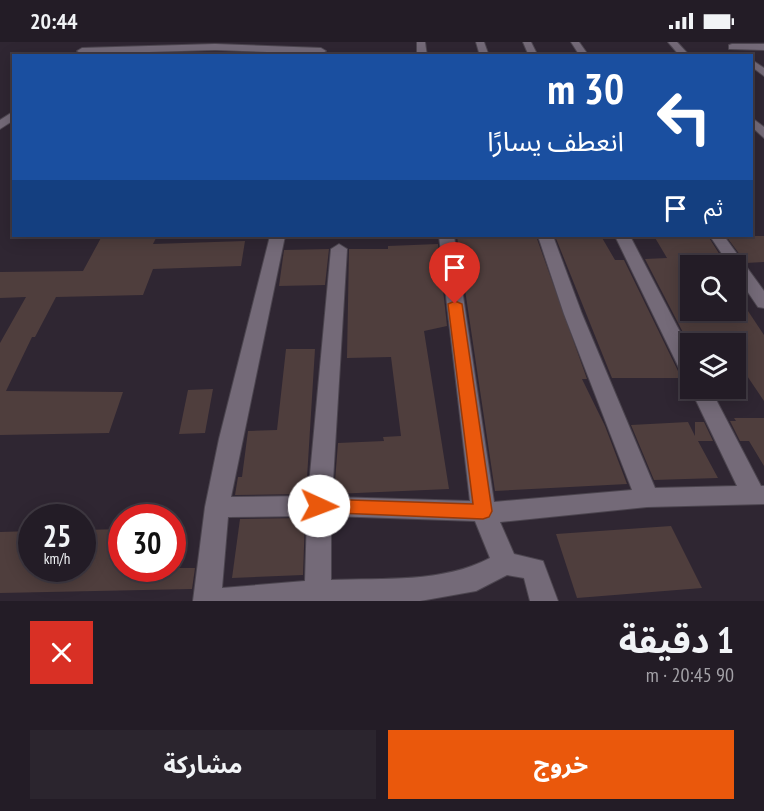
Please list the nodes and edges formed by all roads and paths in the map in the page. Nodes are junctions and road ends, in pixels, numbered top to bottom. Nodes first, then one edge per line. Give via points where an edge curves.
1 (92, 42) edge
2 (672, 42) edge
3 (729, 45) edge
4 (764, 46) edge
5 (322, 49) edge
6 (79, 53) edge
7 (684, 54) edge
8 (753, 64) edge
9 (764, 75) edge
10 (12, 116) edge
11 (753, 122) edge
12 (0, 126) edge
13 (764, 134) edge
14 (277, 237) edge
15 (446, 237) edge
16 (546, 237) edge
17 (623, 237) edge
18 (718, 237) edge
19 (339, 249) dead end
20 (764, 303) edge
21 (680, 350) edge
22 (706, 399) edge
23 (759, 496) edge
24 (647, 498) junction
25 (319, 506) junction
26 (217, 507) junction
27 (483, 511) junction
28 (505, 562) junction
29 (318, 592) junction
30 (420, 595) edge
31 (208, 601) edge
32 (543, 601) edge

1 - 6 street
2 - 7 street
3 - 4 street
5 - 6 street via 215,47
8 - 9 street
10 - 12 street
11 - 13 street
14 - 26 street
15 - 27 street
16 - 24 street
17 - 21 street
18 - 20 street
19 - 25 street
22 - 23 street
23 - 24 street
24 - 27 street via 535,511
25 - 26 street
25 - 27 street
25 - 29 street
26 - 31 street
27 - 28 street
28 - 30 street via 476,579
28 - 32 street via 534,569
29 - 30 street
29 - 31 street

